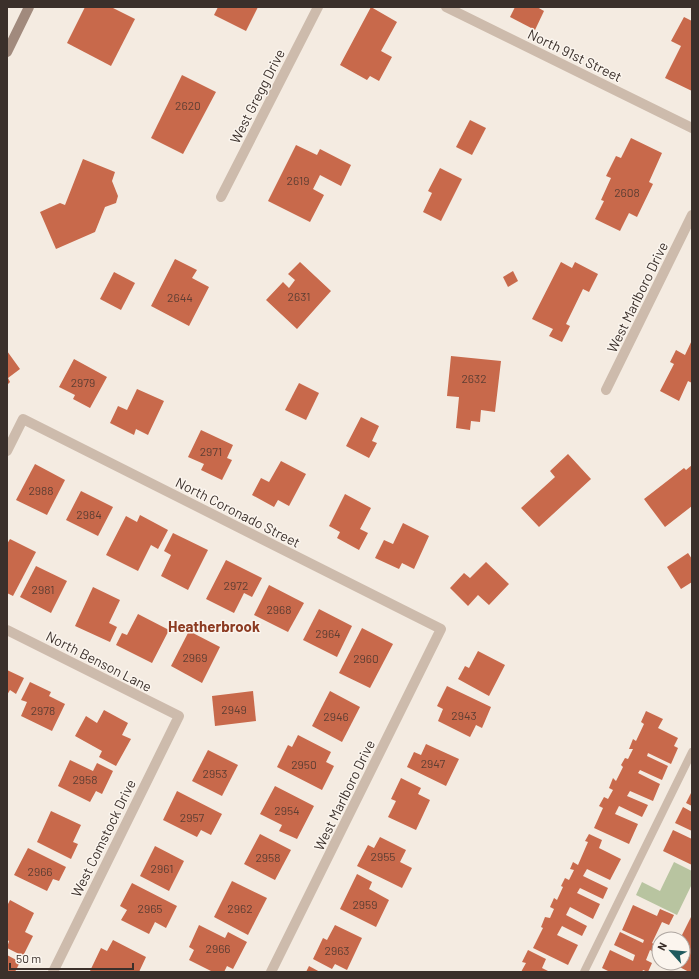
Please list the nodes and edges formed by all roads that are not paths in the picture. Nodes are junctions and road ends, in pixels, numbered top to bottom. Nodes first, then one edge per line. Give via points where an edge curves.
1 (29, 7) edge
2 (318, 7) edge
3 (446, 7) edge
4 (7, 52) edge
5 (692, 128) edge
6 (221, 197) dead end
7 (692, 216) edge
8 (606, 390) dead end
9 (7, 452) edge
10 (441, 629) joint
11 (7, 630) edge
12 (179, 716) joint
13 (692, 752) edge
14 (53, 972) edge
15 (272, 972) edge
16 (584, 972) edge

1 - 4 main road
2 - 6 street, West Gregg Drive
3 - 5 street, North 91st Street
7 - 8 street, West Marlboro Drive
9 - 10 street, North Coronado Street via 23,419
10 - 15 street, West Marlboro Drive
11 - 12 street, North Benson Lane
12 - 14 street, West Comstock Drive
13 - 16 lane

